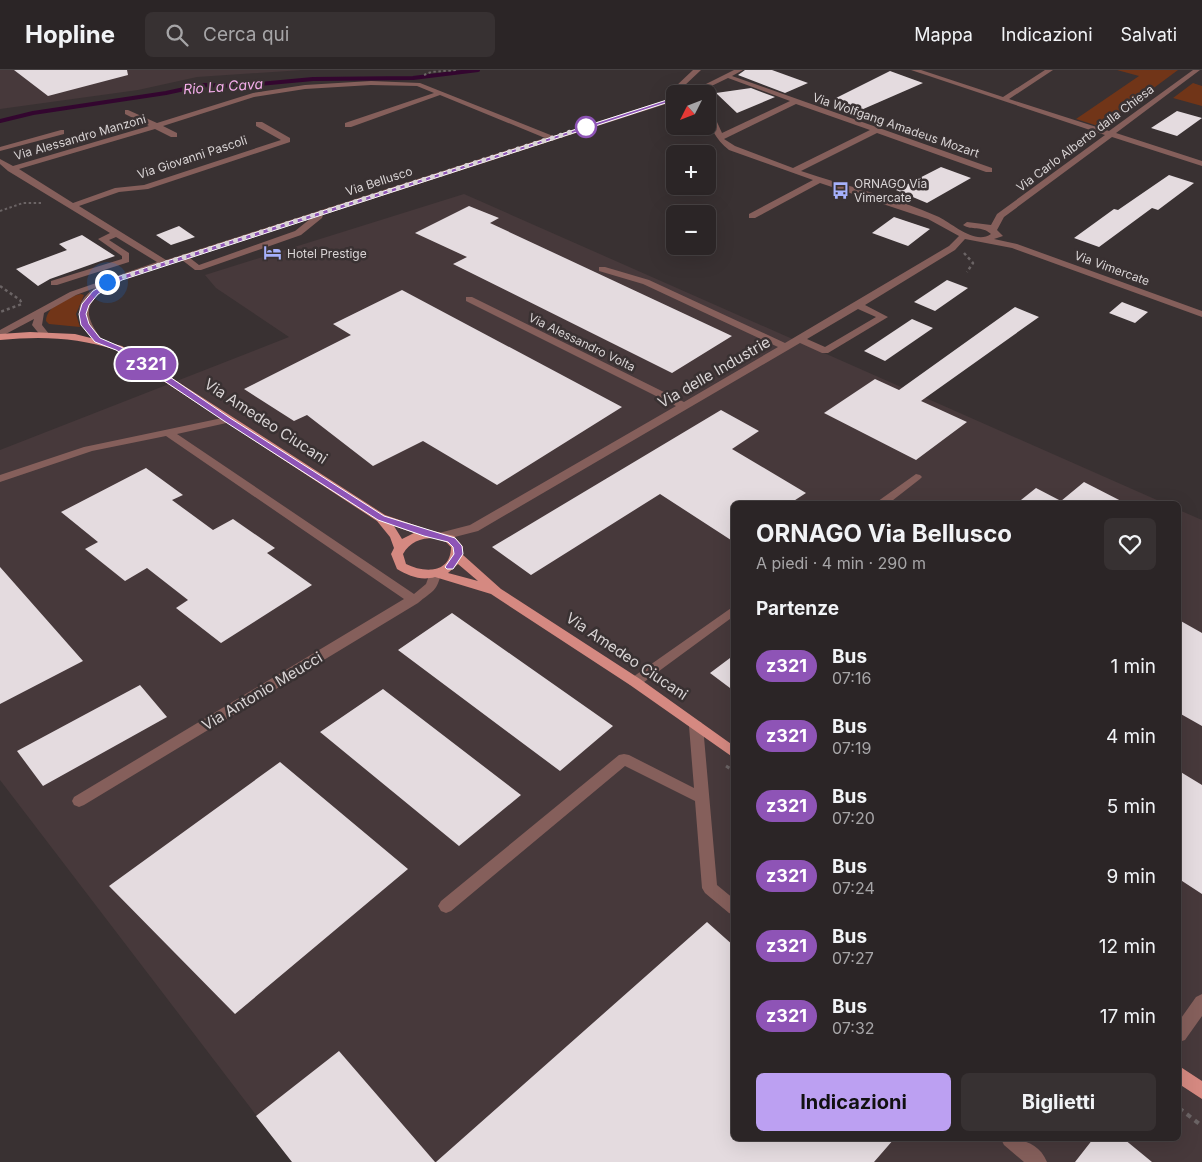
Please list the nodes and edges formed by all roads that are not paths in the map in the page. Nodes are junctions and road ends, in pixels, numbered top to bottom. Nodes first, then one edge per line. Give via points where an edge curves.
1 (698, 70) edge
2 (740, 70) edge
3 (914, 70) edge
4 (1050, 70) edge
5 (1197, 70) edge
6 (731, 78) dead end
7 (680, 85) edge
8 (712, 85) edge
9 (440, 93) junction
10 (1004, 100) junction
11 (796, 101) junction
12 (666, 102) edge
13 (128, 112) dead end
14 (260, 124) dead end
15 (348, 125) dead end
16 (156, 126) junction
17 (716, 128) edge
18 (876, 130) junction
19 (61, 132) dead end
20 (1110, 135) junction
21 (174, 136) dead end
22 (720, 137) junction
23 (551, 138) junction
24 (0, 149) edge
25 (0, 161) edge
26 (1202, 164) edge
27 (11, 169) junction
28 (796, 170) junction
29 (990, 170) dead end
30 (821, 179) junction
31 (74, 205) junction
32 (324, 212) junction
33 (752, 216) dead end
34 (1000, 216) junction
35 (968, 225) junction
36 (994, 232) junction
37 (118, 233) junction
38 (964, 234) junction
39 (984, 240) junction
40 (1014, 246) junction
41 (145, 251) junction
42 (184, 258) junction
43 (166, 264) junction
44 (602, 269) dead end
45 (145, 271) junction
46 (120, 279) junction
47 (54, 283) dead end
48 (469, 299) dead end
49 (858, 305) junction
50 (40, 313) junction
51 (1202, 314) edge
52 (44, 334) junction
53 (0, 336) edge
54 (800, 339) junction
55 (97, 340) junction
56 (786, 347) junction
57 (684, 406) junction
58 (227, 420) junction
59 (169, 433) junction
60 (916, 478) dead end
61 (0, 479) edge
62 (884, 501) edge
63 (381, 518) junction
64 (474, 528) junction
65 (428, 534) junction
66 (443, 536) junction
67 (400, 548) junction
68 (458, 552) junction
69 (435, 574) junction
70 (497, 592) junction
71 (414, 600) junction
72 (731, 612) edge
73 (635, 682) junction
74 (696, 726) junction
75 (731, 752) edge
76 (702, 798) junction
77 (78, 801) dead end
78 (446, 906) dead end
79 (731, 906) edge
80 (1202, 1002) edge
81 (1181, 1031) edge
82 (1181, 1075) edge
83 (1202, 1091) edge
84 (1012, 1141) edge
85 (1038, 1162) edge

1 - 7 street
2 - 8 street
3 - 10 street
4 - 10 street
5 - 20 street, Via Carlo Alberto dalla Chiesa
6 - 11 street, Via Wolfgang Amadeus Mozart
9 - 15 street
9 - 16 street, Via Alessandro Manzoni via 418,84 381,83 276,90
9 - 23 street, Via Alessandro Manzoni
10 - 20 street
11 - 18 street, Via Wolfgang Amadeus Mozart
11 - 22 street, Via Wolfgang Amadeus Mozart
12 - 23 street, Via Bellusco
13 - 16 street, Via Alessandro Manzoni
14 - 31 street, Via Giovanni Pascoli via 287,140 145,188 118,190
16 - 21 street, Via Alessandro Manzoni
16 - 27 street, Via Alessandro Manzoni
17 - 22 street
18 - 28 street
18 - 29 street, Via Wolfgang Amadeus Mozart
19 - 24 street
20 - 26 street
20 - 34 street, Via Carlo Alberto dalla Chiesa
22 - 28 street via 732,148
23 - 32 street, Via Bellusco
25 - 27 street
27 - 31 street
28 - 30 street
30 - 33 street
30 - 38 street via 933,218
31 - 37 street
32 - 42 street, Via Bellusco
32 - 42 street via 298,233 198,268
34 - 35 street
34 - 36 street, Via Carlo Alberto dalla Chiesa
35 - 36 street via 980,224
35 - 38 street, Via delle Industrie via 962,228
36 - 39 street via 992,238
36 - 40 street, Via Vimercate
37 - 41 street
37 - 47 street via 102,239 126,255 126,260
38 - 39 street, Via Vimercate
38 - 49 street, Via delle Industrie via 952,248
39 - 40 street, Via Vimercate
40 - 51 street, Via Vimercate
41 - 43 street
41 - 45 street
42 - 43 street, Via Bellusco
43 - 45 street, Via Bellusco
44 - 56 street via 646,282
45 - 46 street, Via Bellusco
46 - 50 street, Via Bellusco via 72,294
46 - 55 street, Via Bellusco via 96,292 83,309 85,325
48 - 57 street, Via Alessandro Volta
49 - 54 street, Via delle Industrie
49 - 54 street via 883,317 825,351
50 - 52 street via 37,325
50 - 53 street, Via Bellusco
52 - 53 main road, Via Amedeo Ciucani
52 - 55 main road, Via Amedeo Ciucani
54 - 56 street, Via delle Industrie
55 - 58 main road, Via Amedeo Ciucani via 139,360
56 - 57 street, Via delle Industrie
57 - 64 street, Via delle Industrie
58 - 59 street
58 - 63 main road, Via Amedeo Ciucani
59 - 61 street via 117,442 35,465
59 - 71 street
60 - 62 street
63 - 65 main road, Via Amedeo Ciucani
63 - 67 main road, Via Amedeo Ciucani
64 - 66 street, Via delle Industrie
64 - 68 street, Via delle Industrie
65 - 66 main road, Via Amedeo Ciucani
65 - 67 main road, Via Amedeo Ciucani via 410,539
66 - 68 main road, Via Amedeo Ciucani via 452,540
67 - 69 main road, Via Amedeo Ciucani via 398,559 404,569 419,574
68 - 69 main road via 449,568
68 - 70 main road, Via Amedeo Ciucani
69 - 70 main road, Via Amedeo Ciucani
69 - 71 street, Via Antonio Meucci via 430,589
70 - 73 main road, Via Amedeo Ciucani
71 - 77 street, Via Antonio Meucci
72 - 73 street
73 - 74 main road, Via Amedeo Ciucani
74 - 75 main road, Via Amedeo Ciucani
74 - 76 street
76 - 78 street via 624,759
76 - 79 street via 710,888
80 - 81 street
82 - 83 main road
84 - 85 street

